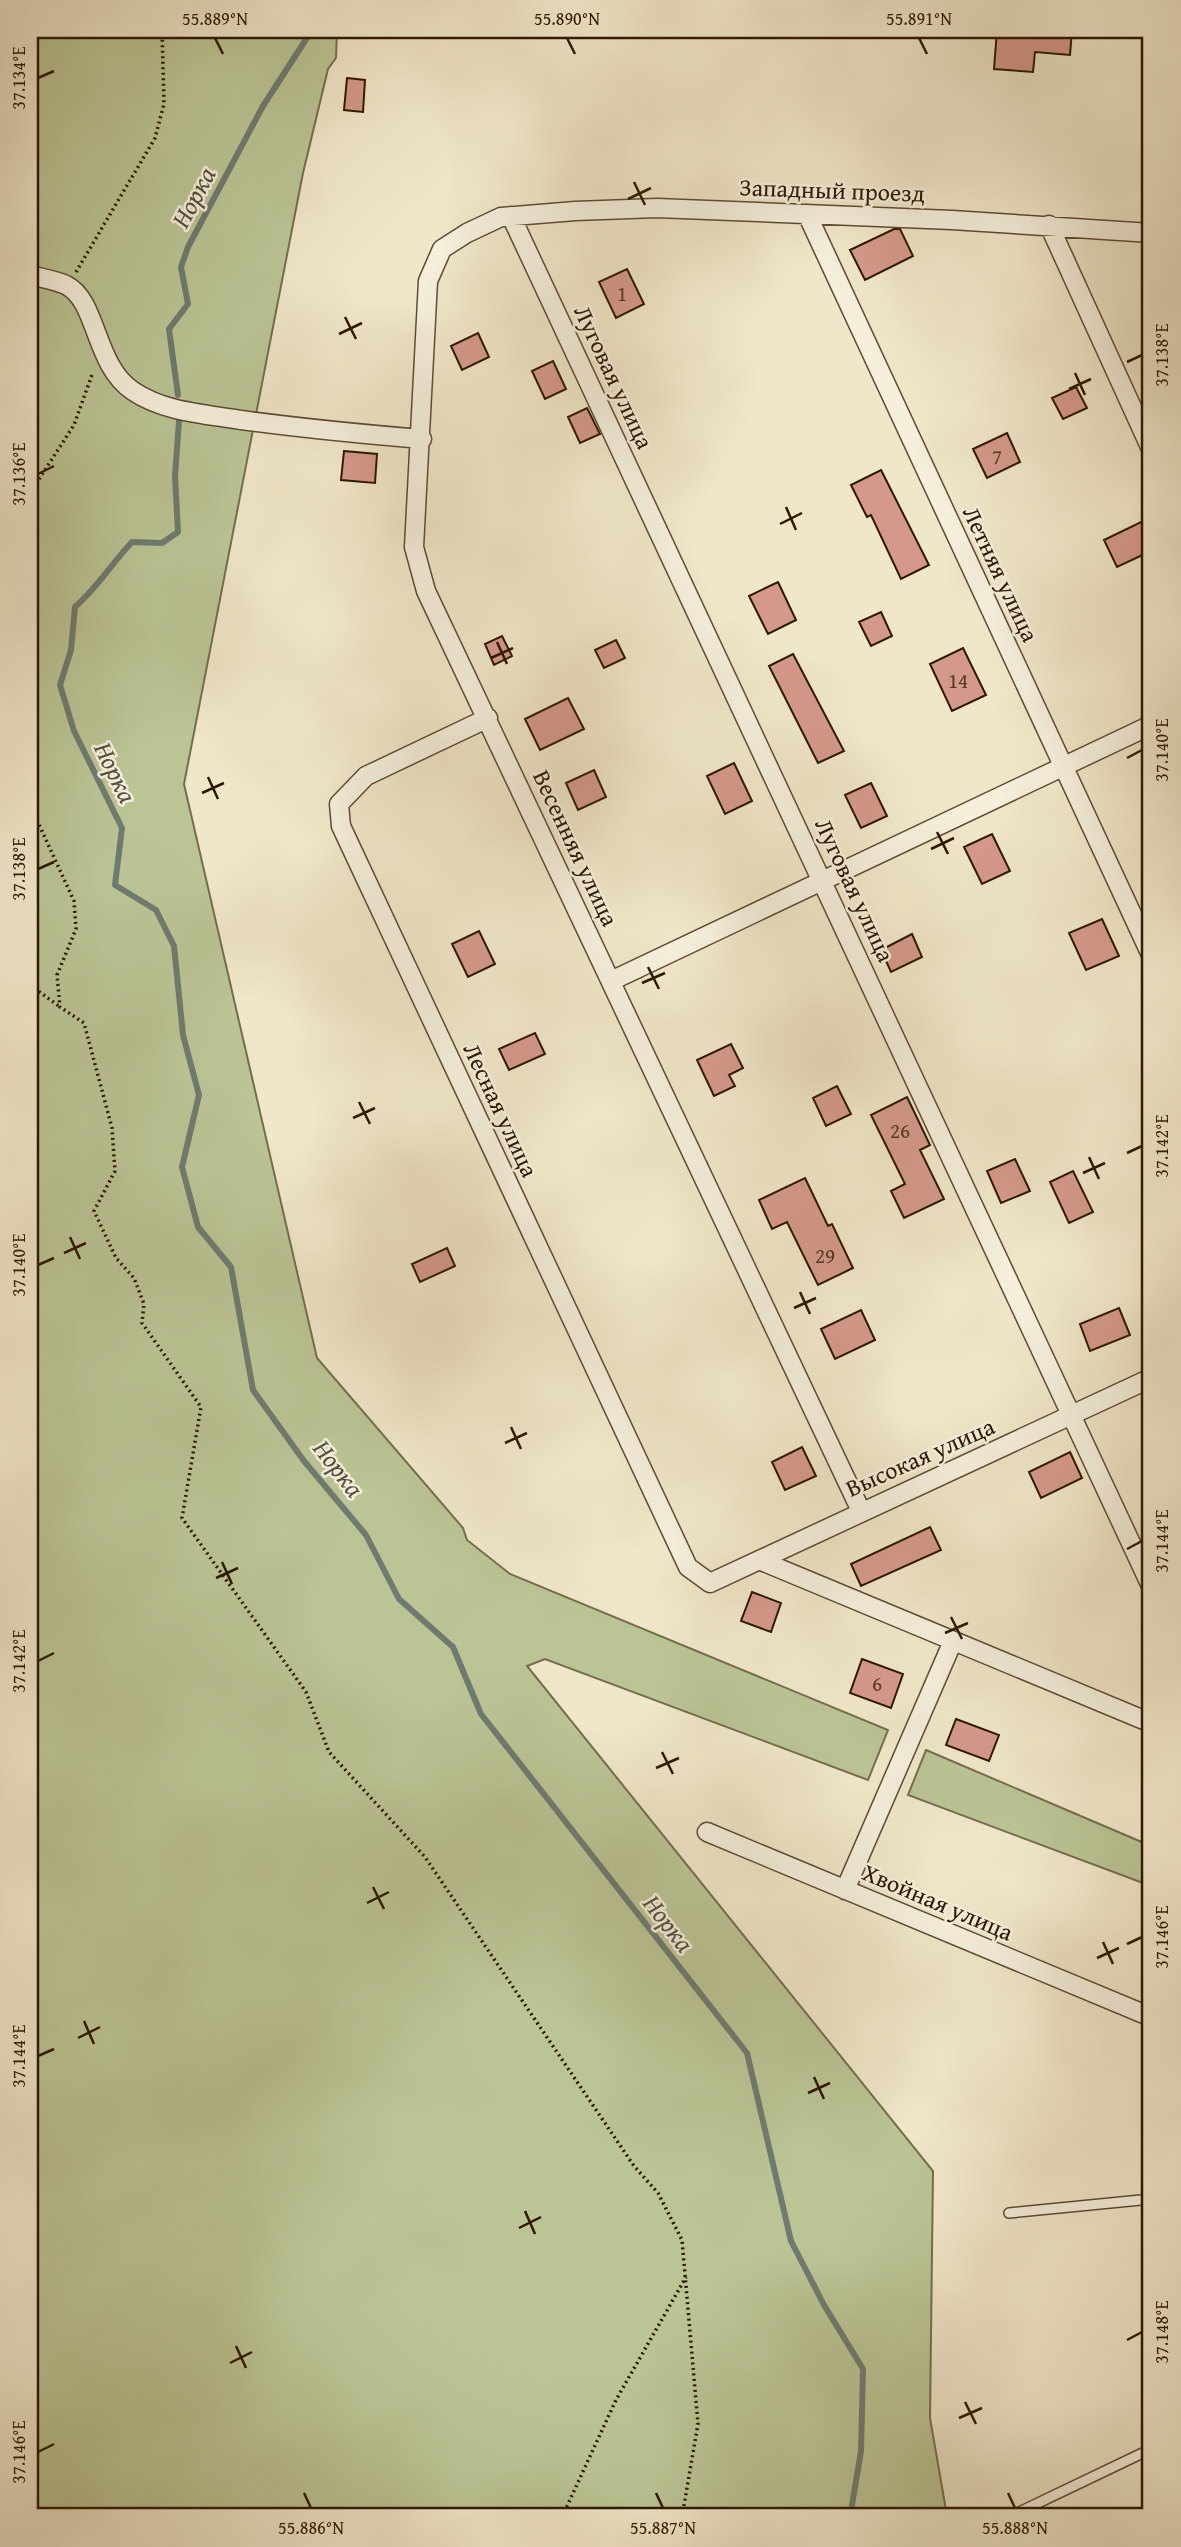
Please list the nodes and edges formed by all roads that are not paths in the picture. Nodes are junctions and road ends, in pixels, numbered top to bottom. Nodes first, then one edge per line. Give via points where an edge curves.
1 (807, 214) junction
2 (511, 216) junction
3 (1049, 225) junction
4 (1151, 233) edge
5 (30, 275) edge
6 (422, 439) junction
7 (1151, 449) edge
8 (488, 718) junction
9 (1151, 725) edge
10 (1064, 766) junction
11 (823, 881) junction
12 (1151, 955) edge
13 (611, 981) junction
14 (1151, 1378) edge
15 (1073, 1414) junction
16 (860, 1511) junction
17 (759, 1560) junction
18 (710, 1583) joint
19 (1151, 1586) edge
20 (953, 1641) junction
21 (1151, 1723) edge
22 (707, 1832) dead end
23 (845, 1890) junction
24 (1151, 2017) edge
25 (1151, 2199) edge
26 (1009, 2213) dead end
27 (1151, 2449) edge
28 (1011, 2516) edge

1 - 2 street, Западный проезд via 657,208
1 - 3 street, Западный проезд
1 - 10 street, Летняя улица
2 - 6 street, Весенняя улица via 467,233 442,249 428,281
2 - 11 street, Луговая улица
3 - 4 street, Западный проезд
3 - 7 street
5 - 6 street via 67,286 81,300 114,376 133,392 163,406 324,432
6 - 8 street, Весенняя улица via 414,547 426,591
8 - 13 street, Весенняя улица
8 - 18 street, Лесная улица via 366,776 339,804 341,825 688,1567
9 - 10 street
10 - 11 street
10 - 12 street, Летняя улица
11 - 13 street
11 - 15 street, Луговая улица
13 - 16 street, Весенняя улица
14 - 15 street, Высокая улица
15 - 16 street, Высокая улица
15 - 19 street, Луговая улица
16 - 17 street, Высокая улица
17 - 18 street, Высокая улица
17 - 20 street
20 - 21 street
20 - 23 street
22 - 23 street, Хвойная улица
23 - 24 street, Хвойная улица
25 - 26 lane
27 - 28 lane

